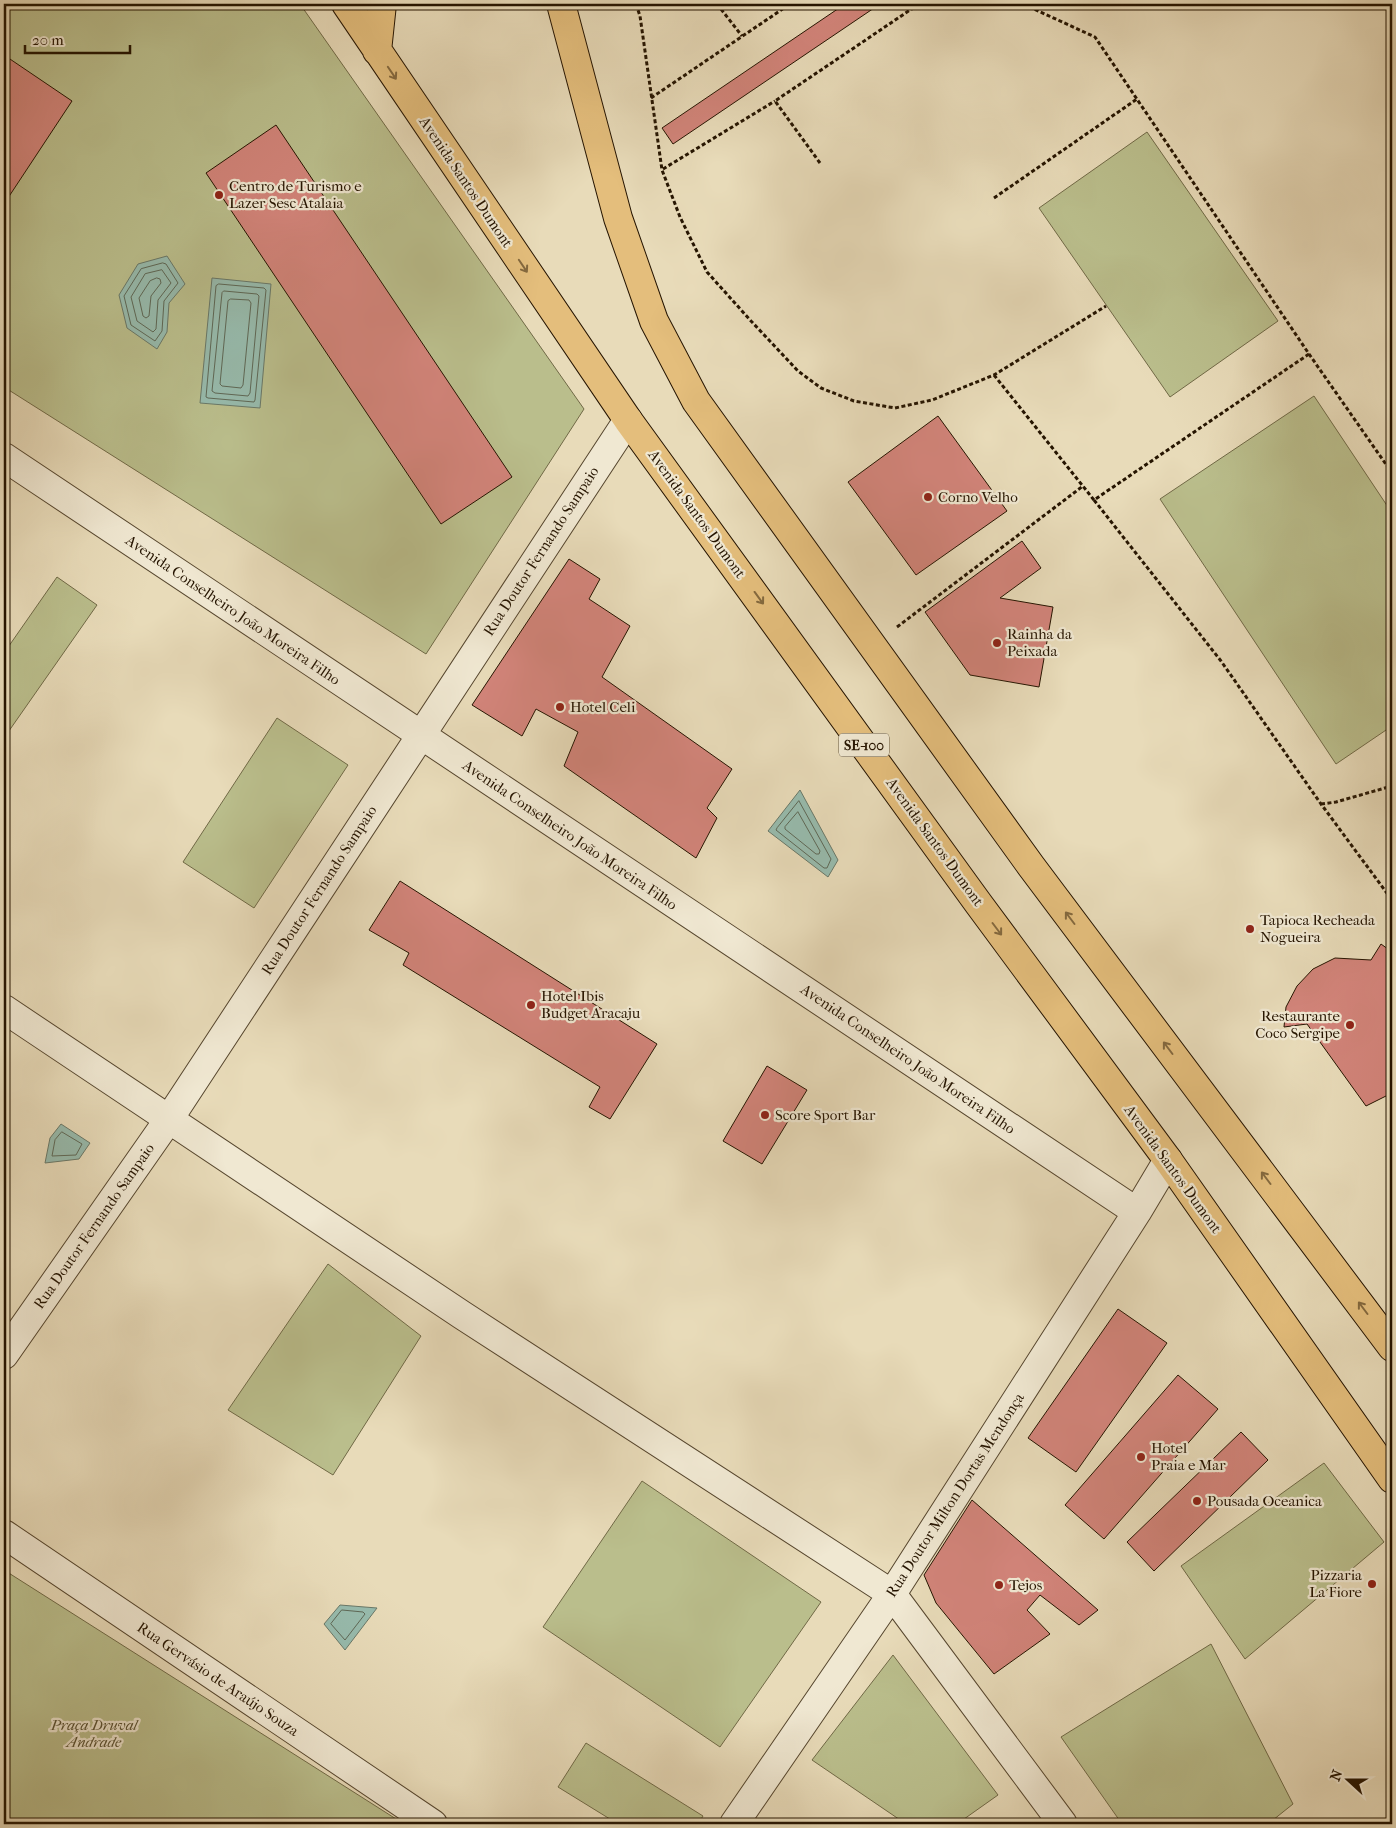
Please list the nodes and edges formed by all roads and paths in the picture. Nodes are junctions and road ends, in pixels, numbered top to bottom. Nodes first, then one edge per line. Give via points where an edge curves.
1 (346, 4) edge
2 (382, 4) edge
3 (561, 4) edge
4 (636, 4) edge
5 (717, 4) edge
6 (790, 4) edge
7 (920, 4) edge
8 (1023, 4) edge
9 (742, 36) junction
10 (377, 51) junction
11 (651, 98) junction
12 (1137, 99) junction
13 (775, 101) junction
14 (820, 163) dead end
15 (662, 170) junction
16 (994, 198) dead end
17 (1106, 306) dead end
18 (1309, 354) junction
19 (994, 375) junction
20 (628, 420) junction
21 (4, 457) edge
22 (1392, 473) edge
23 (1083, 486) junction
24 (1094, 500) junction
25 (873, 646) junction
26 (420, 735) junction
27 (1392, 786) edge
28 (1321, 804) junction
29 (1392, 900) edge
30 (4, 1009) edge
31 (169, 1118) junction
32 (1168, 1160) junction
33 (1137, 1212) junction
34 (1392, 1347) edge
35 (4, 1355) edge
36 (1392, 1479) edge
37 (4, 1534) edge
38 (892, 1594) junction
39 (433, 1824) edge
40 (734, 1824) edge
41 (1063, 1824) edge

1 - 10 main road, Avenida Santos Dumont / SE-100
2 - 10 main road
3 - 25 main road via 618,218 654,321 696,400
4 - 11 path
5 - 9 path
6 - 9 path
7 - 13 path
8 - 12 path via 1095,37
9 - 11 path
10 -> 20 main road, Avenida Santos Dumont / SE-100
11 - 15 path
12 - 16 path
12 - 18 path
13 - 14 path
13 - 15 path
15 - 19 path via 680,217 707,272 798,371 820,388 854,401 895,408 932,400
17 - 19 path
18 - 22 path
18 - 24 path
19 - 23 path
20 - 26 street, Rua Doutor Fernando Sampaio
20 -> 32 main road, Avenida Santos Dumont / SE-100
21 - 26 street, Avenida Conselheiro João Moreira Filho
23 - 24 path
23 - 25 path
24 - 28 path via 1221,661
34 -> 25 main road via 1031,866
26 - 31 street, Rua Doutor Fernando Sampaio
26 - 33 street, Avenida Conselheiro João Moreira Filho
27 - 28 path
28 - 29 path
30 - 31 street
31 - 35 street, Rua Doutor Fernando Sampaio
31 - 38 street via 462,1315
32 - 33 street, Rua Doutor Milton Dortas Mendonça
32 - 36 main road, Avenida Santos Dumont / SE-100
33 - 38 street, Rua Doutor Milton Dortas Mendonça
37 - 39 street, Rua Gervásio de Araújo Souza
38 - 40 street, Rua Doutor Milton Dortas Mendonça
38 - 41 street

